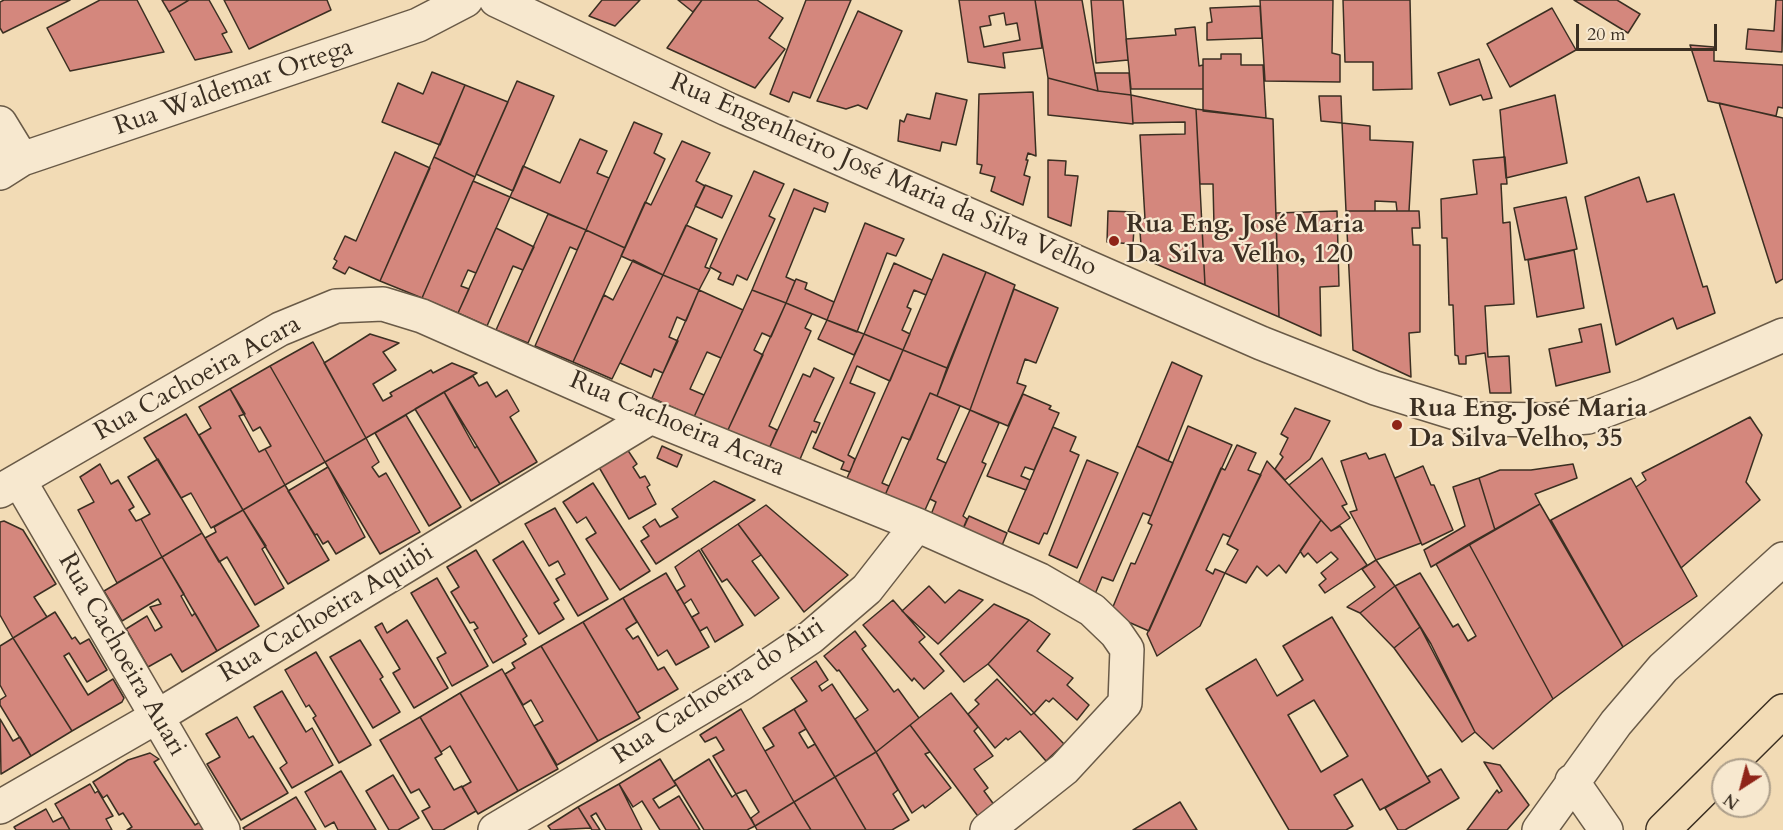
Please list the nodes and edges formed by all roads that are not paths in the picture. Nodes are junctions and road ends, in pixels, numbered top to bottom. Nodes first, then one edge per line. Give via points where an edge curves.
1 (466, 0) edge
2 (496, 0) edge
3 (0, 123) edge
4 (11, 166) edge
5 (1781, 340) edge
6 (651, 417) junction
7 (9, 486) edge
8 (917, 525) junction
9 (1783, 559) edge
10 (1783, 711) edge
11 (158, 716) junction
12 (1572, 781) junction
13 (0, 807) edge
14 (223, 830) edge
15 (495, 830) edge
16 (987, 830) edge
17 (1539, 830) edge
18 (1606, 830) edge
19 (1663, 830) edge

1 - 4 street, Rua Waldemar Ortega via 418,25
2 - 5 street, Rua Engenheiro José Maria da Silva Velho via 727,109 1261,343 1375,388 1474,420 1588,417
3 - 4 street
6 - 7 street, Rua Cachoeira Acara via 422,316 383,304 336,306 280,329
6 - 8 street, Rua Cachoeira Acara
6 - 11 street, Rua Cachoeira Aquibi
7 - 11 street, Rua Cachoeira Auari
8 - 15 street, Rua Cachoeira do Airi via 867,589 811,637 741,684
8 - 16 street, Rua Cachoeira Acara via 1040,580 1092,610 1127,649 1125,703 1064,769
9 - 12 street via 1664,668
10 - 19 main road
11 - 13 street, Rua Cachoeira Aquibi
11 - 14 street, Rua Cachoeira Auari
12 - 17 street
12 - 18 street

